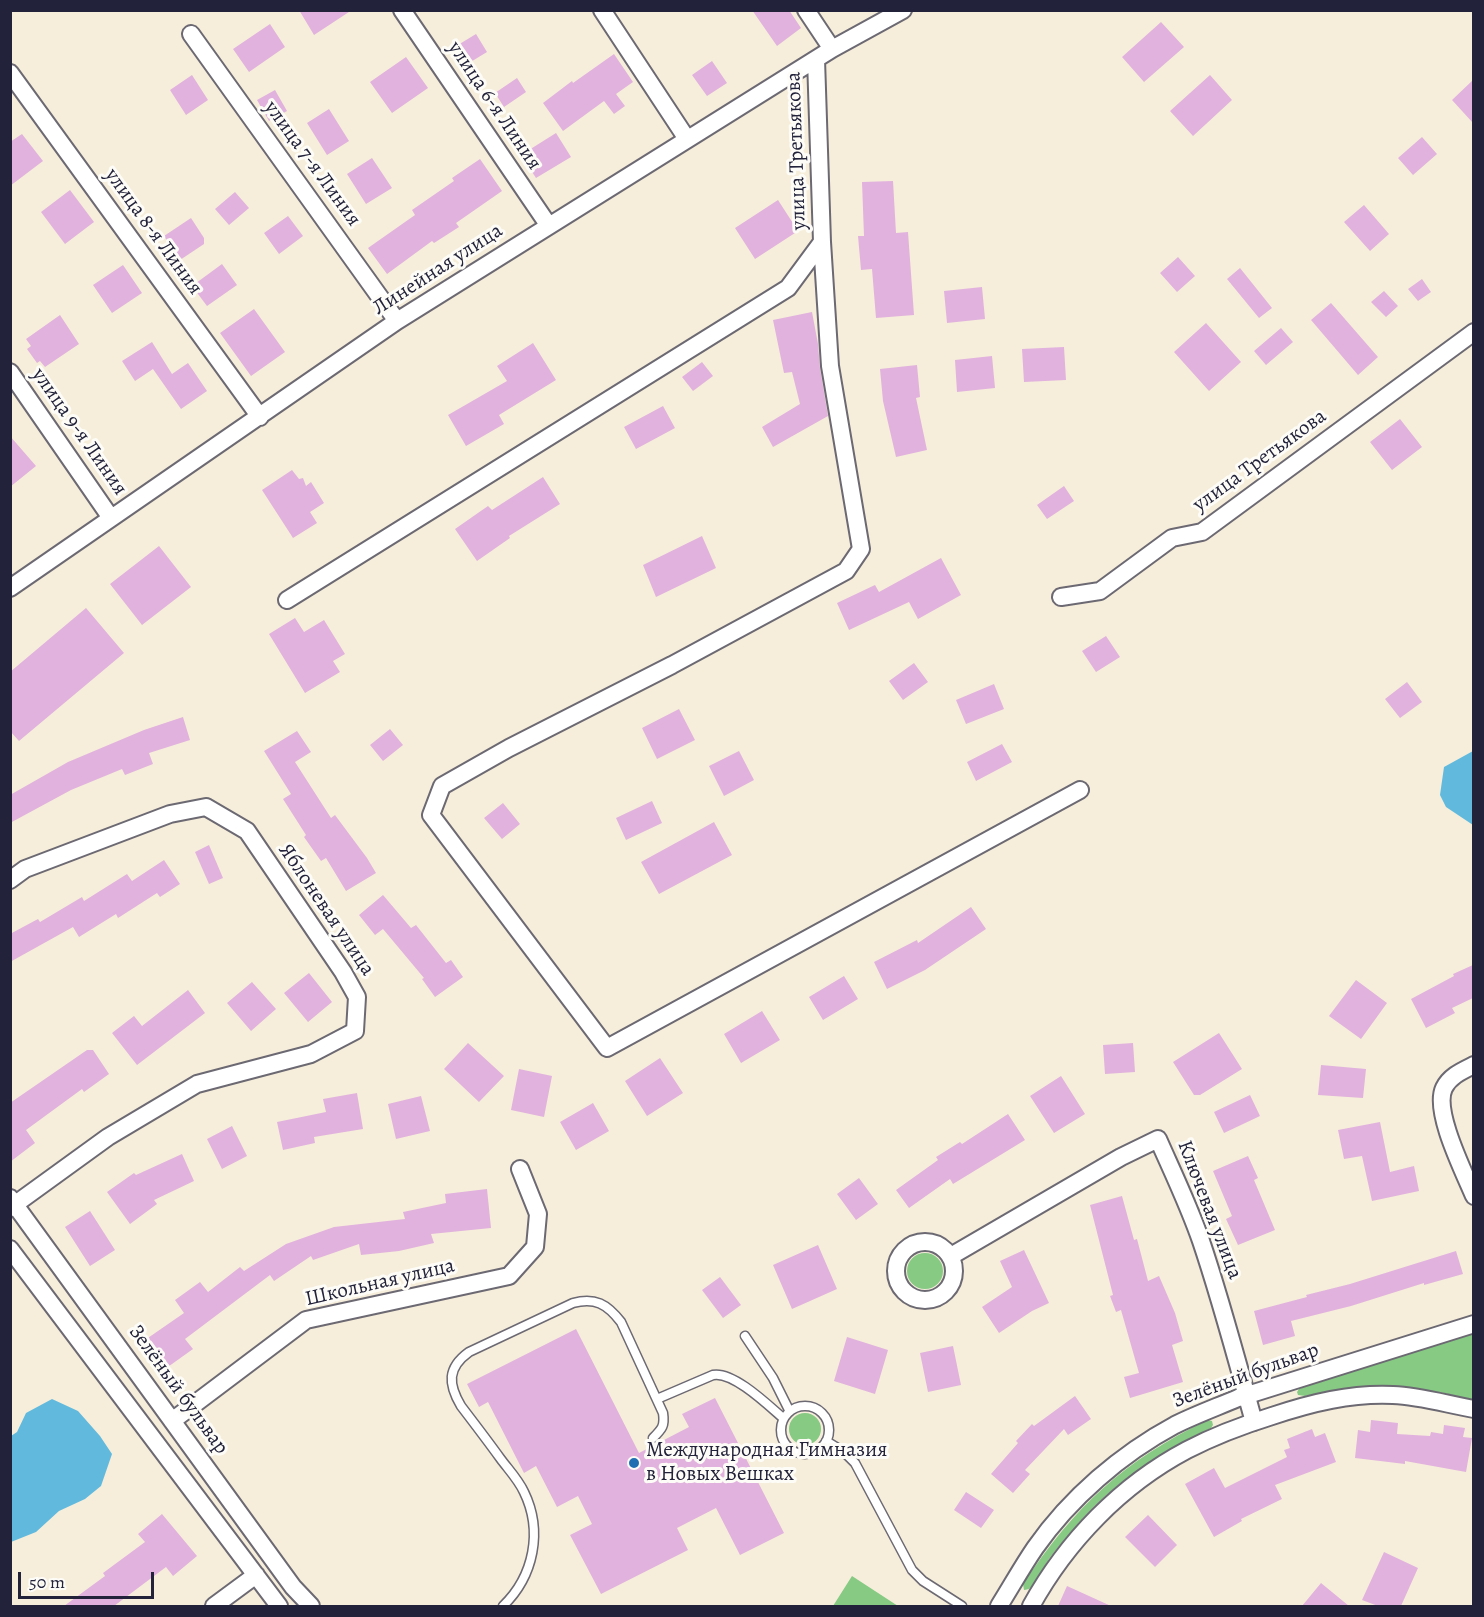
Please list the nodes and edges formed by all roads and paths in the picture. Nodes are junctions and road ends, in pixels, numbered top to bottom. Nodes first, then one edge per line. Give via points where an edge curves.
1 (402, 10) edge
2 (602, 10) edge
3 (806, 10) edge
4 (903, 10) edge
5 (191, 34) dead end
6 (832, 49) junction
7 (816, 59) junction
8 (10, 73) edge
9 (687, 139) junction
10 (549, 226) junction
11 (822, 242) junction
12 (397, 321) junction
13 (1473, 332) edge
14 (10, 372) edge
15 (260, 417) junction
16 (111, 518) junction
17 (10, 588) edge
18 (1061, 597) dead end
19 (287, 600) dead end
20 (1080, 790) dead end
21 (10, 880) edge
22 (1473, 1065) edge
23 (520, 1169) dead end
24 (1473, 1196) edge
25 (12, 1204) edge
26 (10, 1249) edge
27 (951, 1256) dead end
28 (1473, 1324) edge
29 (745, 1336) dead end
30 (1246, 1396) junction
31 (657, 1399) junction
32 (1473, 1409) edge
33 (786, 1414) junction
34 (172, 1421) junction
35 (1254, 1422) junction
36 (653, 1438) dead end
37 (826, 1441) junction
38 (256, 1575) junction
39 (214, 1606) edge
40 (279, 1606) edge
41 (311, 1606) edge
42 (503, 1606) edge
43 (962, 1606) edge
44 (999, 1606) edge
45 (1031, 1606) edge

1 - 10 street, улица 6-я Линия
2 - 9 street
3 - 6 street
4 - 6 street, Линейная улица
5 - 12 street, улица 7-я Линия
6 - 7 street, Линейная улица
7 - 9 street, Линейная улица
7 - 11 street, улица Третьякова
8 - 15 street, улица 8-я Линия
9 - 10 street, Линейная улица
10 - 12 street, Линейная улица
11 - 19 street via 788,288
11 - 20 street, улица Третьякова via 830,366 861,549 846,571 442,786 431,815 607,1048
12 - 15 street, Линейная улица
13 - 18 street, улица Третьякова via 1202,532 1172,538 1100,591
14 - 16 street, улица 9-я Линия
15 - 16 street, Линейная улица
16 - 17 street, Линейная улица
21 - 25 street, Яблоневая улица via 25,869 170,814 206,807 247,831 357,997 355,1032 311,1054 197,1084 108,1137
22 - 24 street via 1455,1074 1444,1088 1441,1105
23 - 34 street, Школьная улица via 538,1214 535,1247 509,1276 306,1320
25 - 34 street, Зелёный бульвар
26 - 38 street
27 - 30 street, Ключевая улица via 1121,1156 1158,1139 1201,1240
28 - 30 street, Зелёный бульвар
29 - 33 lane via 773,1378
30 - 35 street, Ключевая улица
30 - 44 street, Зелёный бульвар via 1174,1426 1117,1463 1061,1515 1036,1546
31 - 33 lane via 719,1374
31 - 36 lane via 664,1421
31 - 42 lane via 621,1322 614,1312 593,1301 562,1307 458,1360 451,1378 455,1397 518,1481 533,1523 529,1568
32 - 35 street via 1417,1397 1365,1395 1318,1402
33 - 37 lane via 798,1406 816,1408 828,1422
33 - 37 lane via 780,1427 781,1437 793,1451 812,1453
34 - 41 street, Зелёный бульвар
35 - 45 street via 1187,1450 1134,1485 1082,1533 1058,1562
37 - 43 lane via 855,1463 912,1570
38 - 39 street
38 - 40 street

